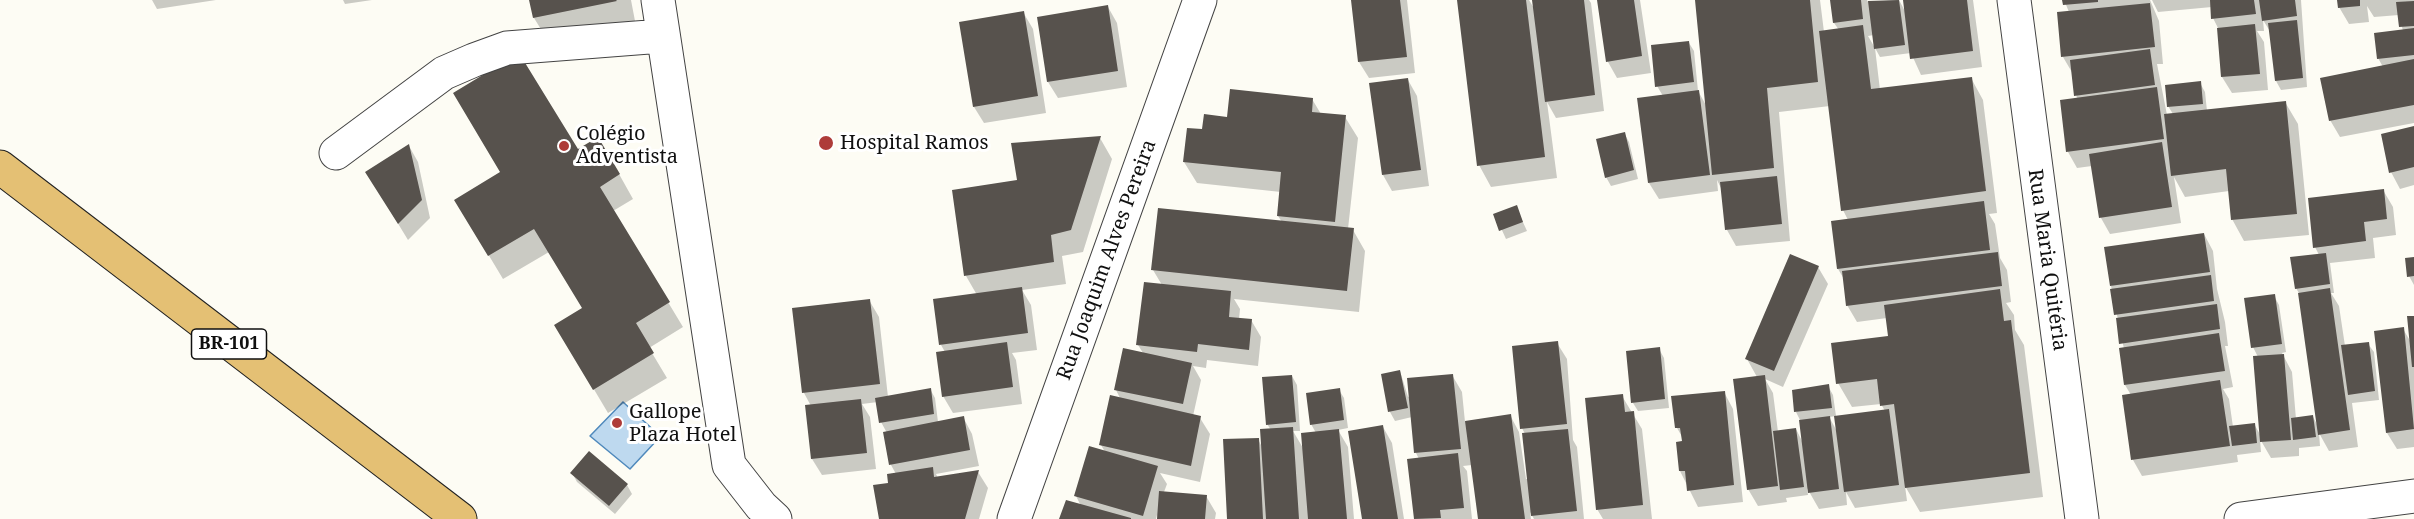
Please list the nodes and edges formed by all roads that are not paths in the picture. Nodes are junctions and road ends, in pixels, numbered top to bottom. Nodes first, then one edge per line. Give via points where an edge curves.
1 (658, 0) edge
2 (1200, 0) edge
3 (2014, 0) edge
4 (662, 36) junction
5 (336, 153) dead end
6 (0, 167) edge
7 (2414, 496) edge
8 (460, 519) edge
9 (775, 519) edge
10 (1014, 519) edge
11 (2082, 519) edge
12 (2241, 519) edge

1 - 4 street
2 - 10 street, Rua Joaquim Alves Pereira
3 - 11 street, Rua Maria Quitéria
4 - 5 street via 507,48 444,73
4 - 9 street via 729,465
6 - 8 highway, BR-101
7 - 12 street

